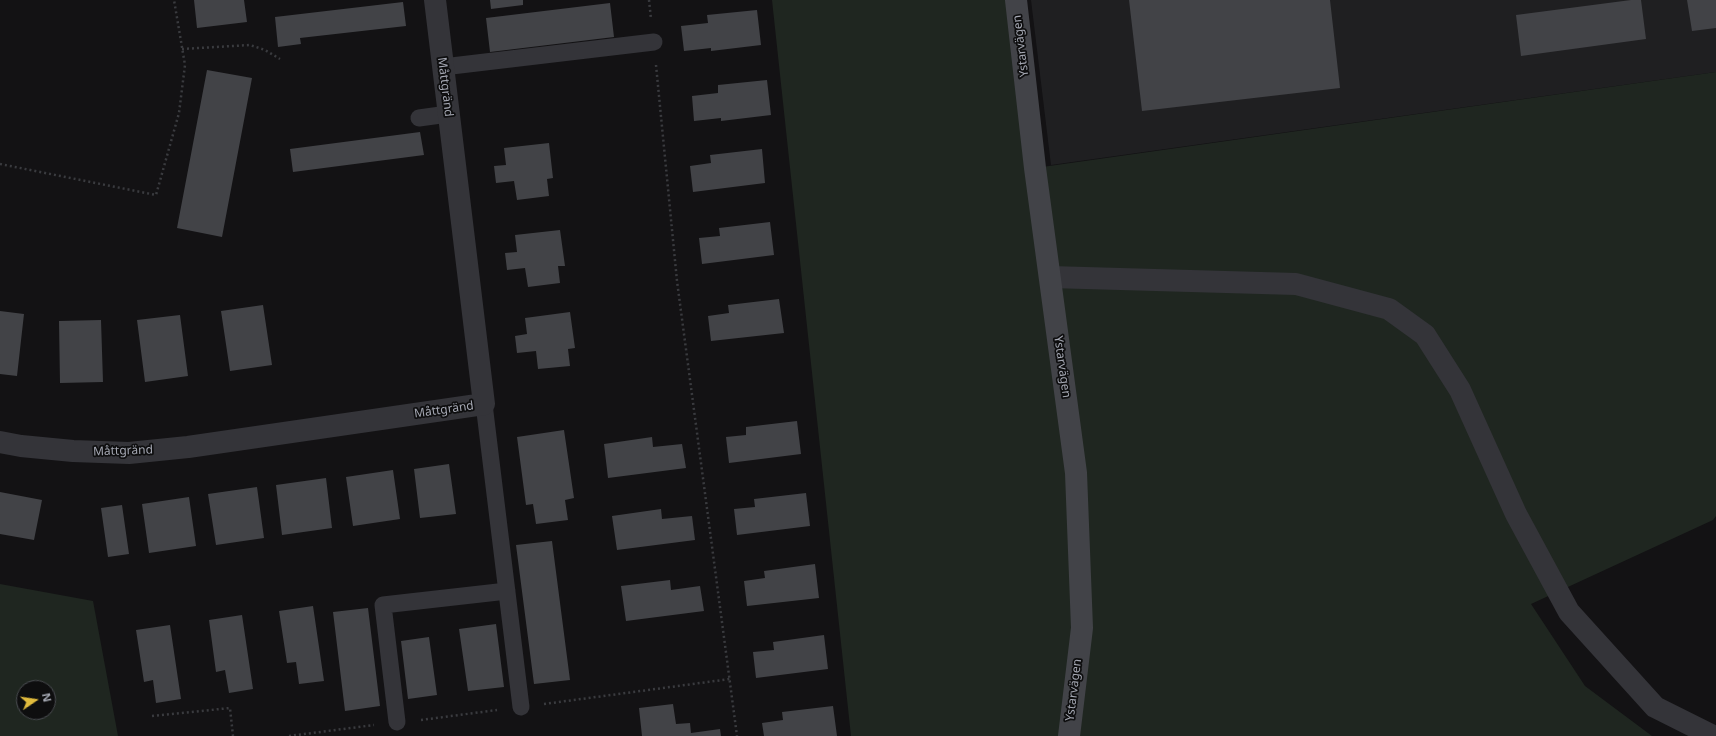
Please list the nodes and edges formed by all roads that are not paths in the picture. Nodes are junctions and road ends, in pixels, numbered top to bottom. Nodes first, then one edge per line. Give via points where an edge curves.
1 (434, 0) edge
2 (1016, 0) edge
3 (654, 42) road end
4 (443, 67) junction
5 (448, 114) junction
6 (419, 118) dead end
7 (1050, 277) junction
8 (484, 404) junction
9 (0, 442) edge
10 (507, 591) junction
11 (521, 708) dead end
12 (397, 722) dead end
13 (1069, 736) edge
14 (1713, 736) edge

1 - 4 street, Måttgränd
2 - 7 street, Ystarvägen
3 - 4 lane
4 - 5 street, Måttgränd
5 - 6 lane
5 - 8 street, Måttgränd
7 - 13 street, Ystarvägen via 1076,473 1082,628
7 - 14 street via 1296,284 1389,309 1425,335 1460,390 1516,514 1569,612 1655,707
8 - 9 street, Måttgränd via 129,453 73,451
8 - 10 lane
10 - 11 lane
10 - 12 lane via 383,605

